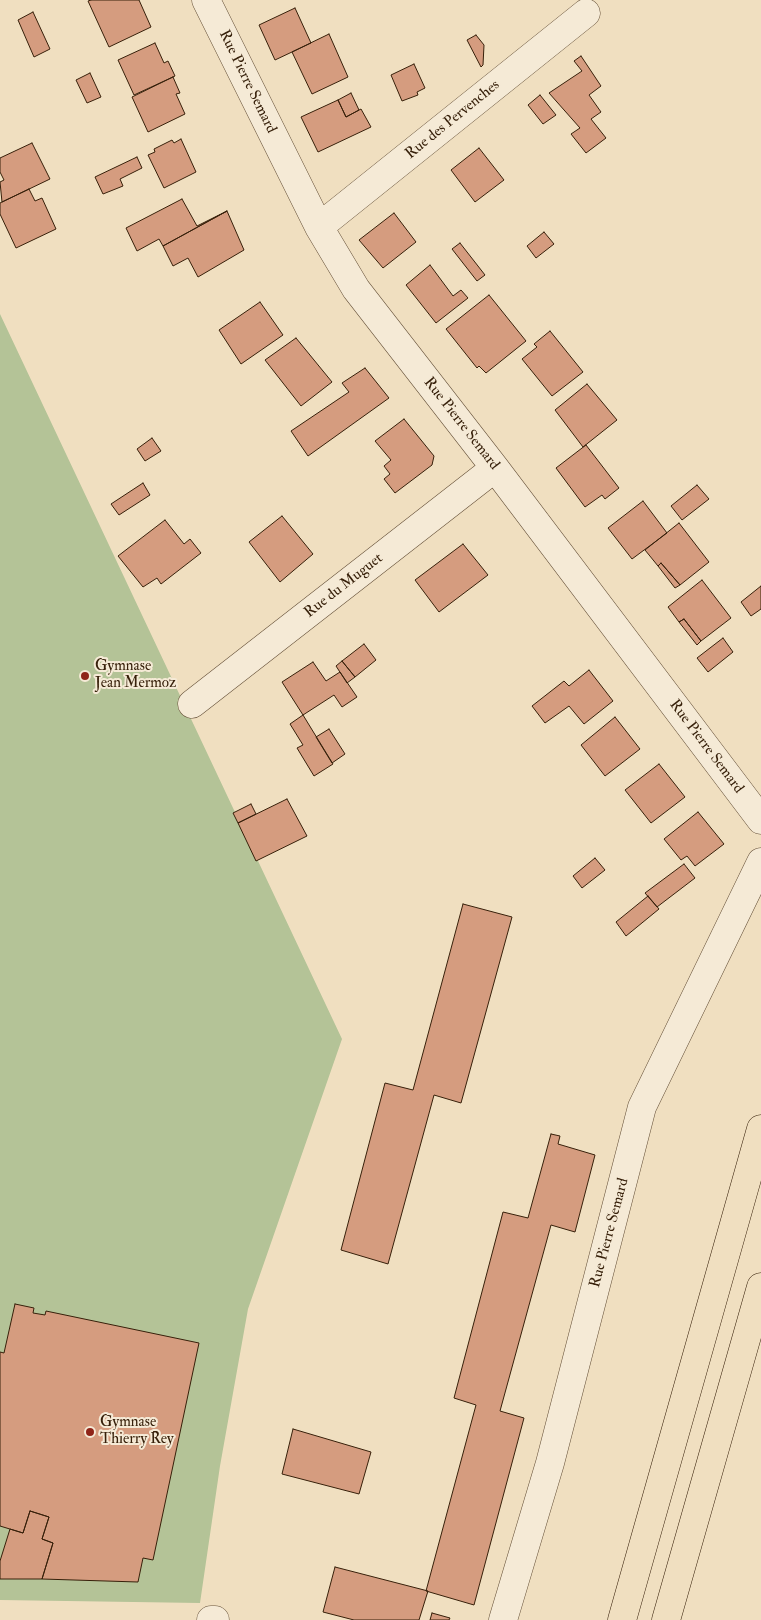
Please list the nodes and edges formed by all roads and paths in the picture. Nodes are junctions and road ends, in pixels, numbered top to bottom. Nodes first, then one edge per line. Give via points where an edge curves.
1 (206, 0) edge
2 (586, 13) dead end
3 (319, 227) junction
4 (496, 468) junction
5 (192, 704) dead end
6 (761, 820) edge
7 (761, 862) edge
8 (761, 1129) edge
9 (761, 1286) edge
10 (210, 1620) edge
11 (215, 1620) edge
12 (503, 1620) edge
13 (622, 1620) edge
14 (666, 1620) edge

1 - 3 street, Rue Pierre Semard
2 - 3 street, Rue des Pervenches
3 - 4 street, Rue Pierre Semard via 356,289
4 - 5 street, Rue du Muguet
4 - 6 street, Rue Pierre Semard
7 - 12 street, Rue Pierre Semard via 642,1108 550,1463
8 - 13 highway
9 - 14 highway
10 - 11 street

